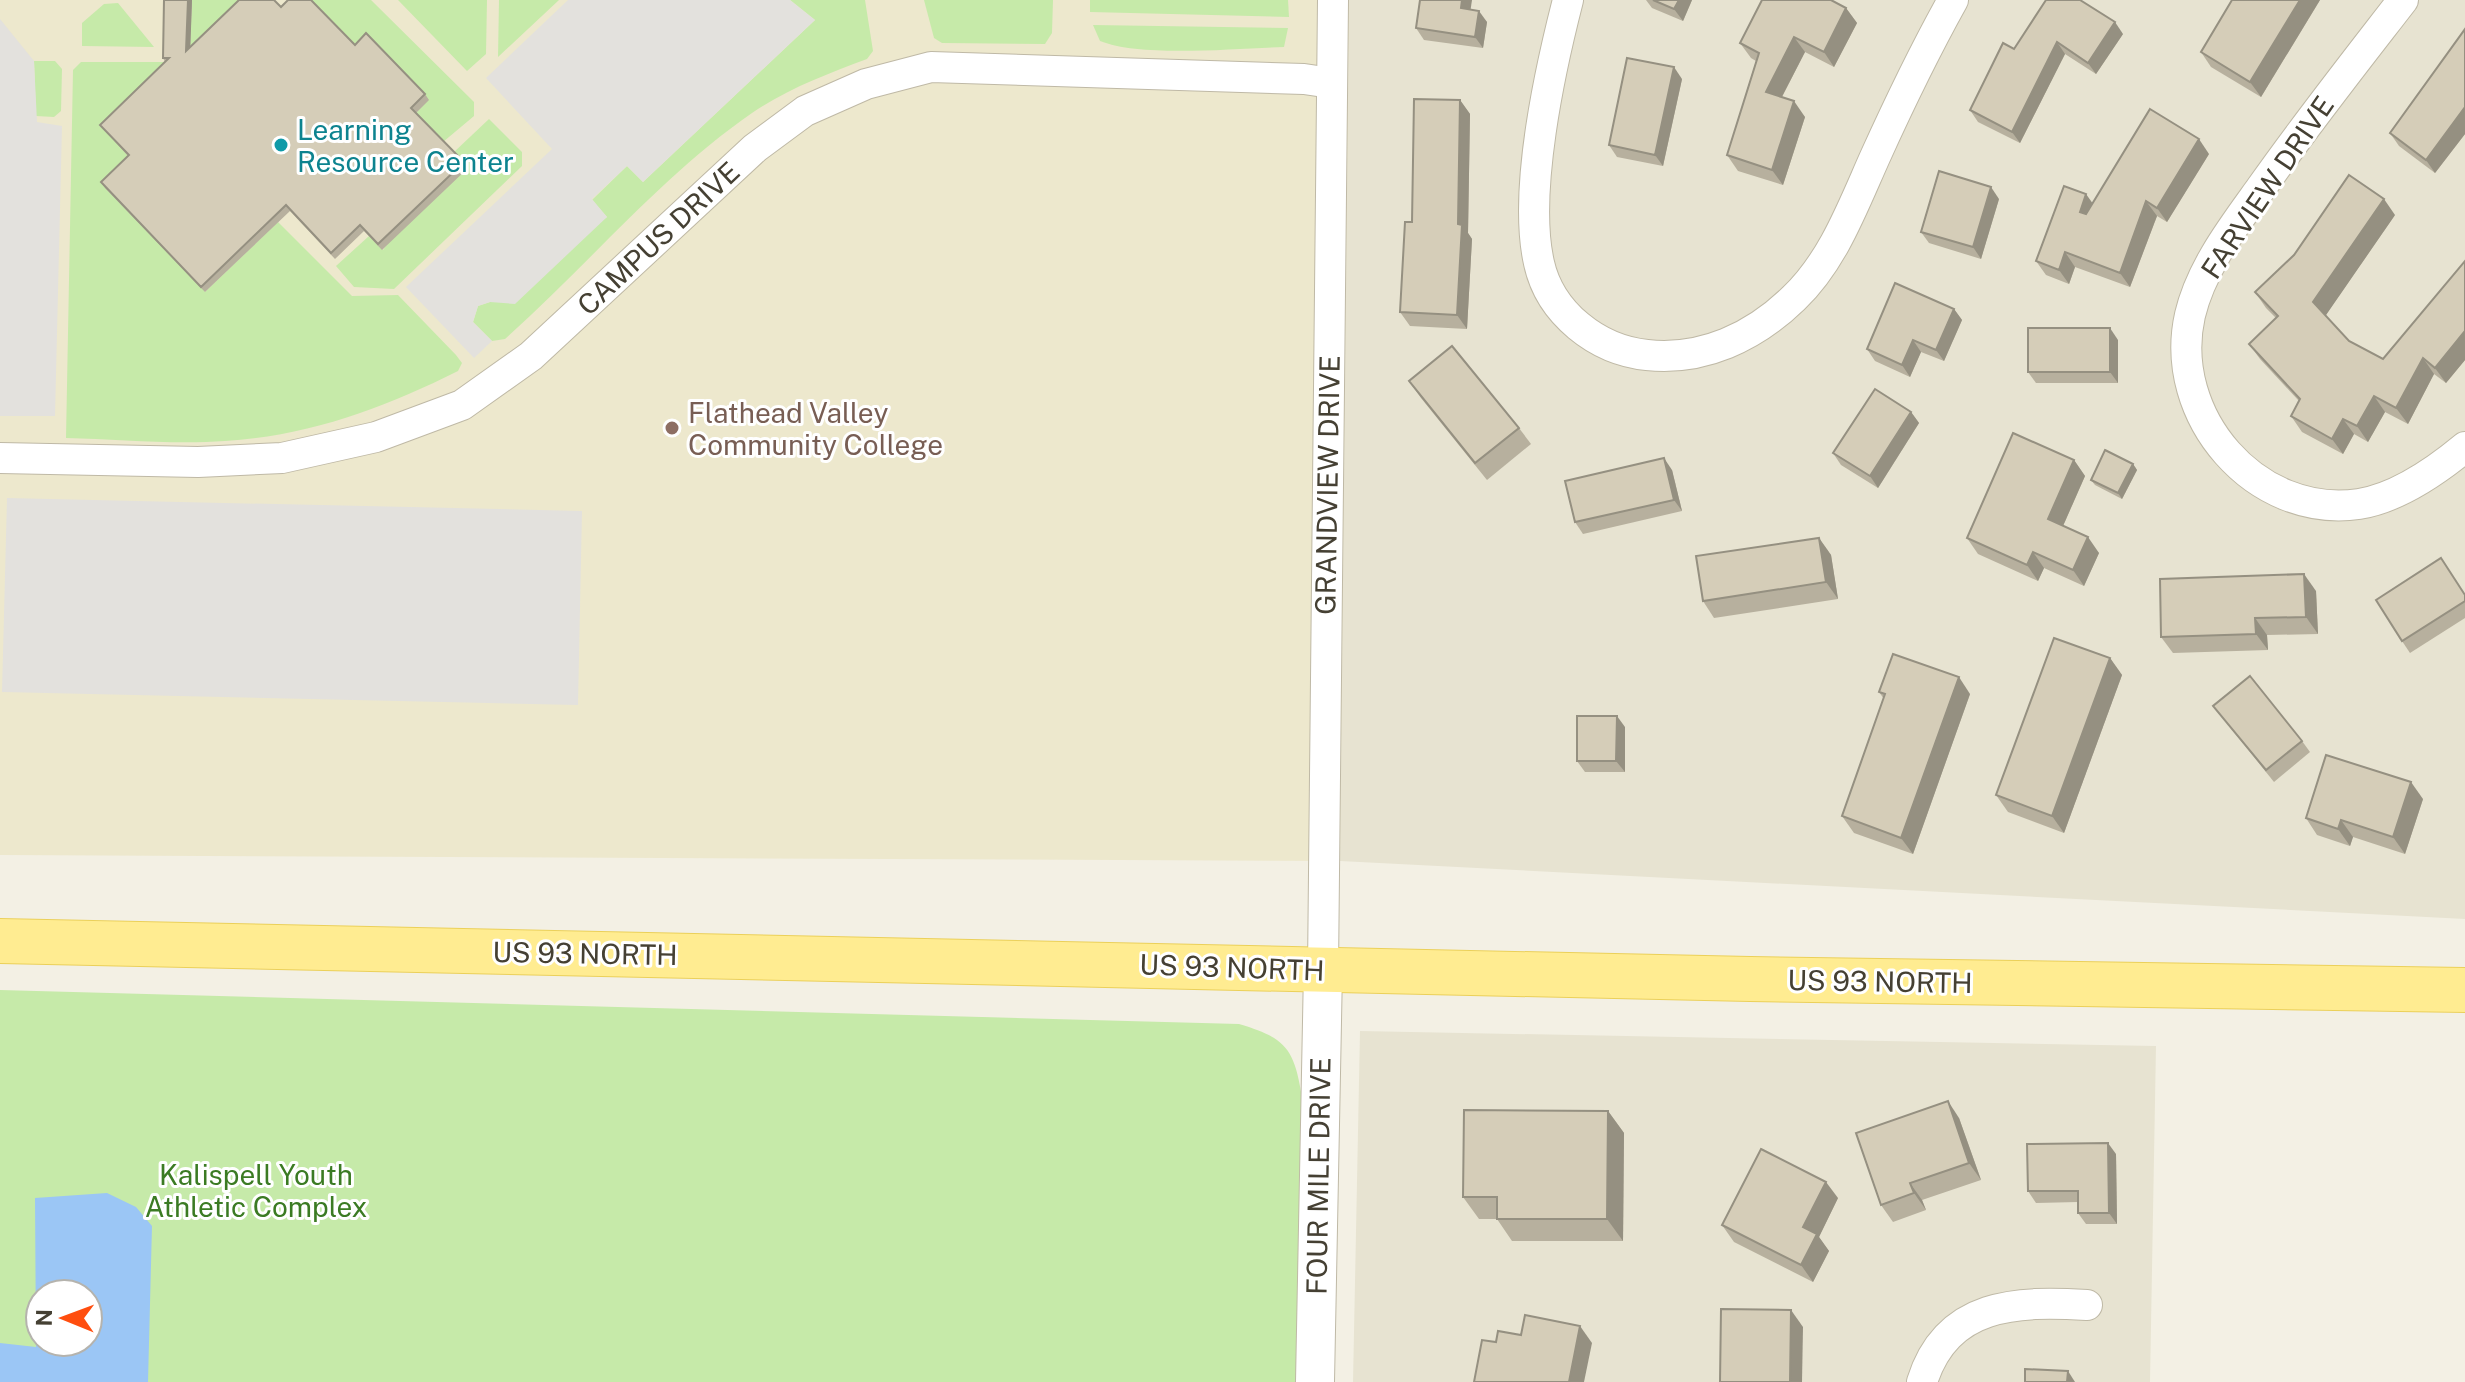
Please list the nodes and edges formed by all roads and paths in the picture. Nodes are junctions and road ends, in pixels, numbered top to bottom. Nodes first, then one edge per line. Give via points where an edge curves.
1 (1333, 0) edge
2 (1568, 0) edge
3 (1953, 0) edge
4 (2403, 0) edge
5 (1331, 83) junction
6 (2465, 447) edge
7 (0, 458) edge
8 (0, 941) edge
9 (1323, 970) junction
10 (2465, 990) edge
11 (2087, 1305) dead end
12 (1315, 1382) edge
13 (1922, 1382) edge

1 - 5 street, GRANDVIEW DRIVE
2 - 3 street via 1535,196 1539,264 1551,296 1573,323 1601,342 1633,354 1669,357 1704,352 1759,327 1797,296 1839,234
4 - 6 street, FARVIEW DRIVE via 2227,235 2190,315 2188,370 2205,420 2236,464 2281,495 2308,503 2362,503 2427,475
5 - 7 street, CAMPUS DRIVE via 931,67 866,84 805,111 755,148 531,356 462,405 376,437 282,458
5 - 9 street, GRANDVIEW DRIVE
8 - 9 main road, US 93 NORTH
9 - 10 main road, US 93 NORTH
9 - 12 street, FOUR MILE DRIVE
11 - 13 street via 2018,1304 1976,1315 1937,1351

